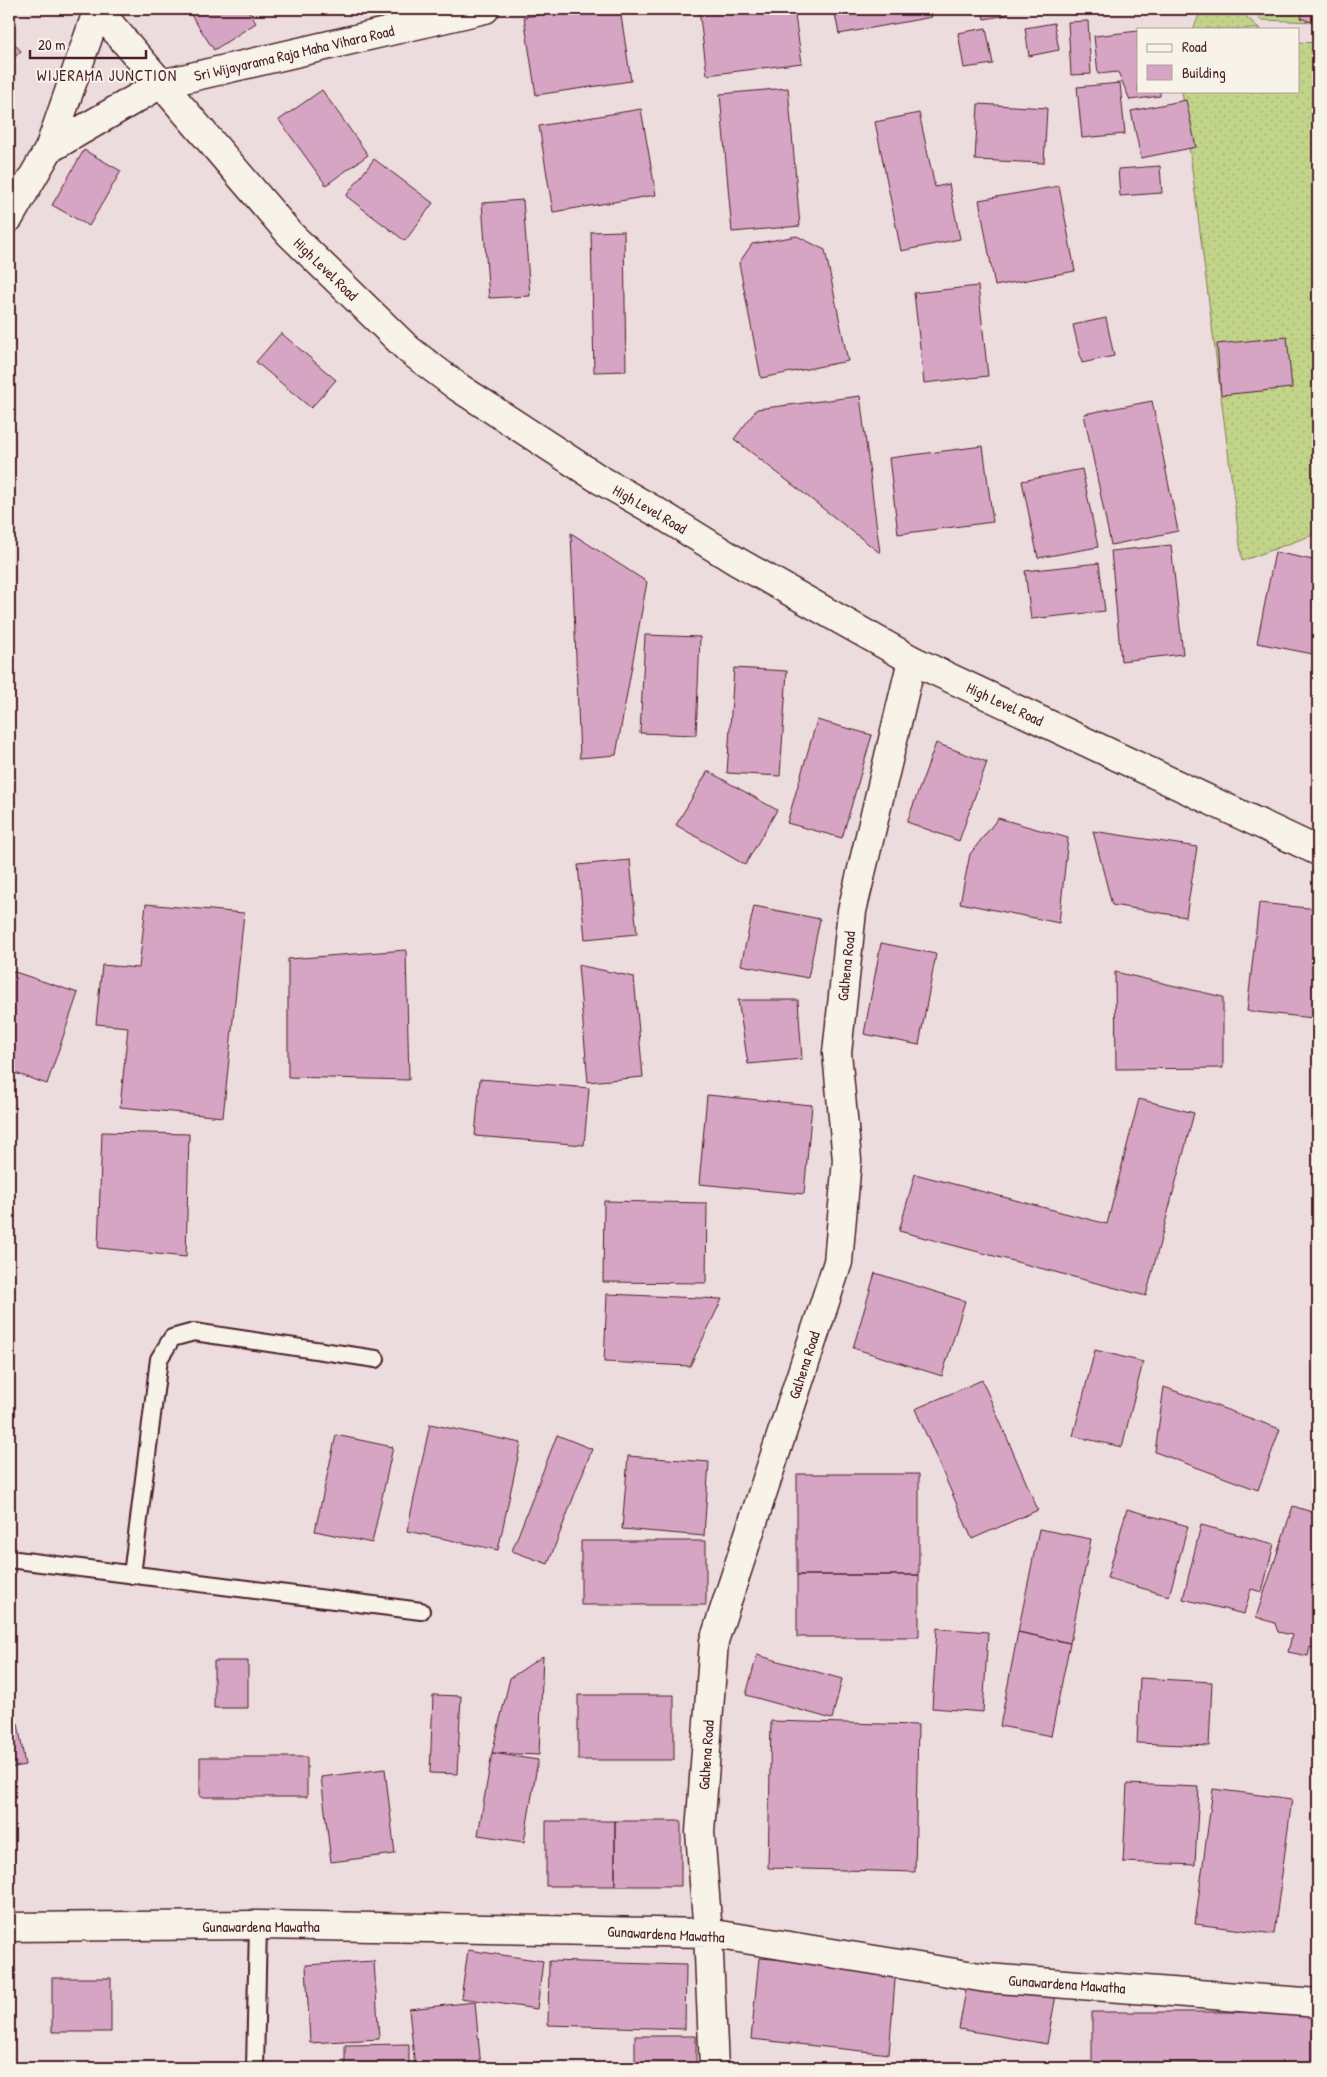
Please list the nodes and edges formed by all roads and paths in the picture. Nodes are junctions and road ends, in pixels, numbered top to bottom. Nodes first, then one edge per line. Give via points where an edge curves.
1 (97, 9) edge
2 (485, 9) edge
3 (161, 84) junction
4 (49, 149) junction
5 (9, 218) edge
6 (912, 660) junction
7 (1318, 851) edge
8 (376, 1359) dead end
9 (9, 1559) edge
10 (132, 1575) junction
11 (421, 1611) dead end
12 (258, 1925) junction
13 (9, 1926) edge
14 (708, 1933) junction
15 (1318, 2002) edge
16 (254, 2068) edge
17 (714, 2068) edge

1 - 3 main road, High Level Road
1 - 4 main road
2 - 3 main road, Sri Wijayarama Raja Maha Vihara Road
3 - 4 main road, Sri Wijayarama Raja Maha Vihara Road
3 - 6 main road, High Level Road via 290,234 416,355 458,387 599,479
4 - 5 main road
6 - 7 main road, High Level Road
6 - 14 main road, Galhena Road via 852,911 837,1053 847,1160 838,1262 714,1641 700,1832
8 - 10 lane via 194,1332 172,1338 159,1359
9 - 10 lane
10 - 11 lane
12 - 13 main road, Gunawardena Mawatha
12 - 14 main road, Gunawardena Mawatha
12 - 16 lane
14 - 15 main road, Gunawardena Mawatha via 986,1978
14 - 17 main road, Galhena Road

